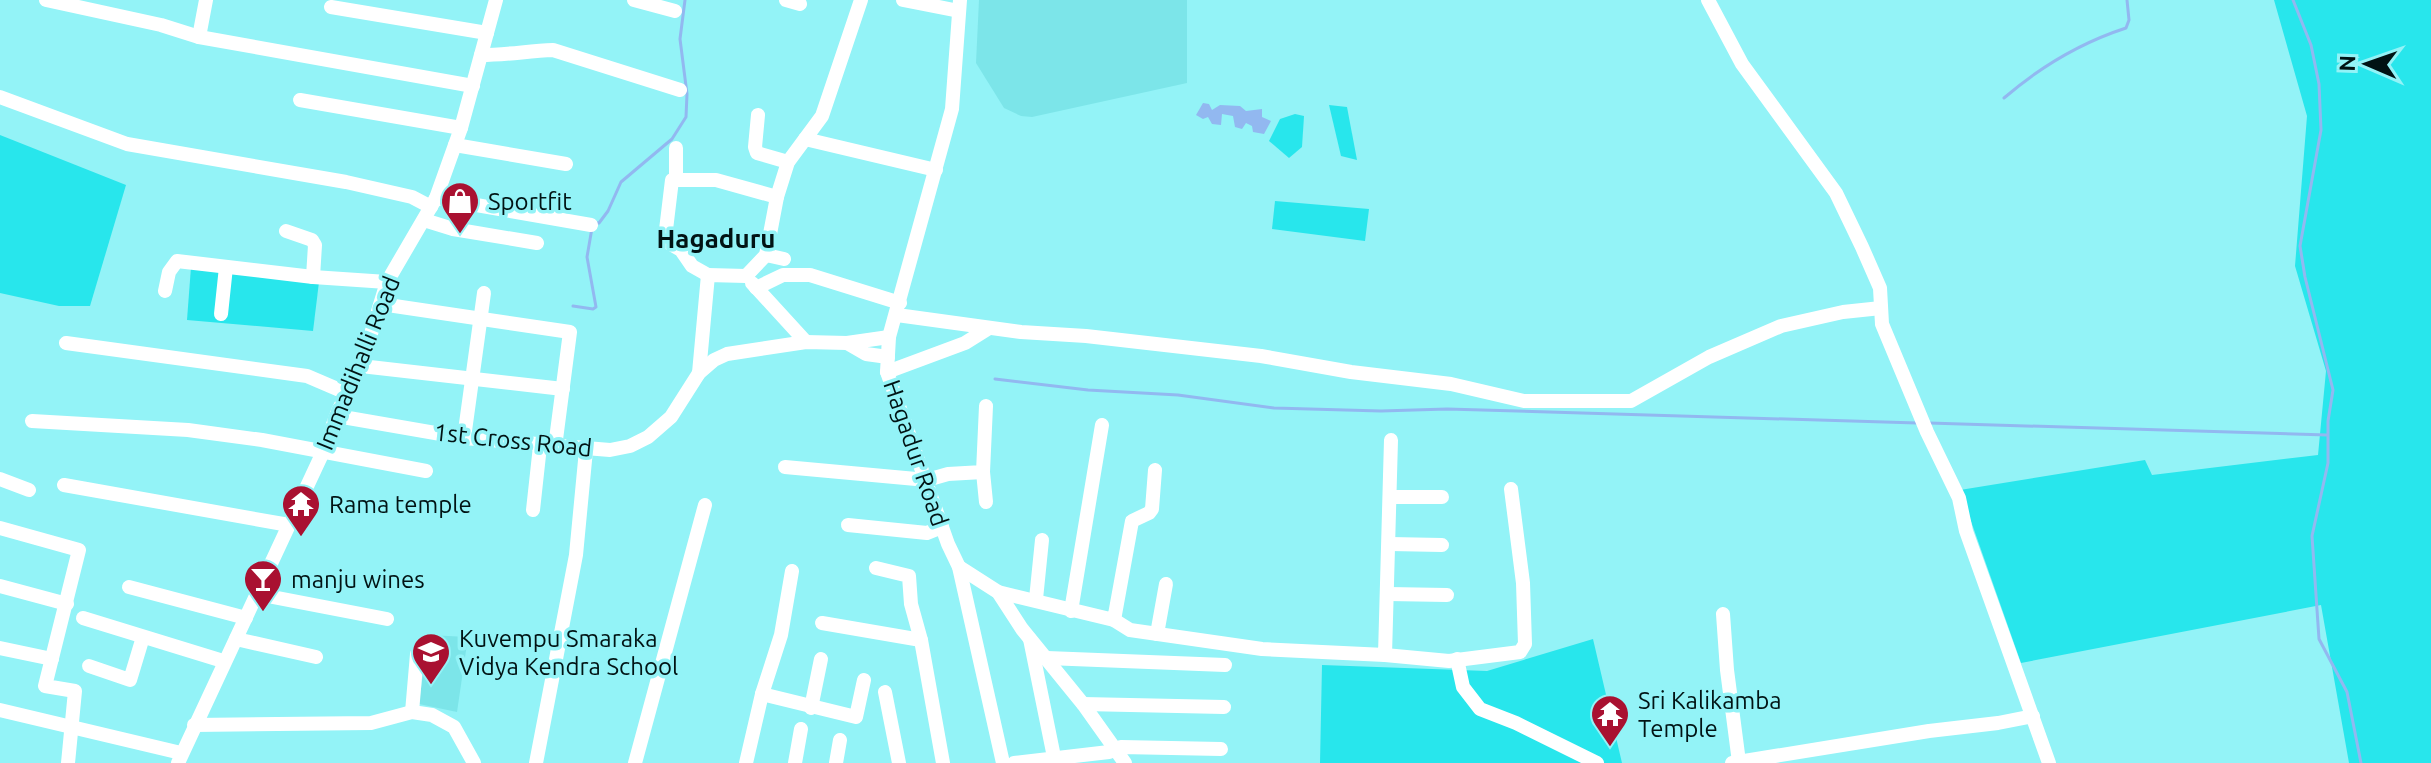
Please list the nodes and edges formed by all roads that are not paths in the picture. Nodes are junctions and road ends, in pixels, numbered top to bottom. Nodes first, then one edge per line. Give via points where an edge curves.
1 (46, 0) edge
2 (206, 0) edge
3 (496, 0) edge
4 (634, 0) edge
5 (861, 0) edge
6 (903, 0) edge
7 (1708, 0) edge
8 (960, 6) edge
9 (331, 7) dead end
10 (675, 11) dead end
11 (487, 33) junction
12 (199, 37) junction
13 (481, 55) junction
14 (473, 86) junction
15 (680, 90) dead end
16 (0, 97) edge
17 (300, 100) dead end
18 (758, 115) dead end
19 (461, 128) junction
20 (805, 139) junction
21 (455, 145) junction
22 (676, 148) dead end
23 (788, 162) junction
24 (566, 164) dead end
25 (936, 170) junction
26 (676, 180) junction
27 (777, 197) junction
28 (430, 208) junction
29 (591, 225) dead end
30 (286, 231) dead end
31 (537, 243) dead end
32 (766, 255) junction
33 (784, 259) dead end
34 (226, 267) junction
35 (708, 275) junction
36 (746, 276) junction
37 (313, 277) junction
38 (387, 282) junction
39 (756, 288) junction
40 (165, 291) dead end
41 (484, 293) dead end
42 (381, 304) junction
43 (1881, 308) junction
44 (899, 309) junction
45 (221, 314) dead end
46 (478, 320) junction
47 (989, 328) junction
48 (889, 337) junction
49 (806, 342) junction
50 (66, 343) dead end
51 (847, 343) junction
52 (887, 364) junction
53 (361, 366) junction
54 (699, 373) junction
55 (473, 377) junction
56 (563, 389) junction
57 (349, 394) junction
58 (986, 406) dead end
59 (337, 416) junction
60 (32, 421) dead end
61 (1102, 425) dead end
62 (464, 438) junction
63 (1391, 440) dead end
64 (548, 447) junction
65 (586, 450) junction
66 (323, 452) junction
67 (785, 467) dead end
68 (1155, 470) dead end
69 (426, 471) dead end
70 (983, 472) junction
71 (0, 479) edge
72 (927, 480) junction
73 (64, 485) dead end
74 (1511, 489) dead end
75 (29, 490) dead end
76 (1391, 497) junction
77 (1442, 497) dead end
78 (986, 502) dead end
79 (705, 505) dead end
80 (533, 510) dead end
81 (289, 525) junction
82 (848, 525) dead end
83 (942, 527) junction
84 (0, 528) edge
85 (1042, 540) dead end
86 (1390, 544) junction
87 (1442, 545) dead end
88 (959, 567) junction
89 (876, 568) dead end
90 (792, 571) dead end
91 (1166, 584) dead end
92 (0, 586) edge
93 (129, 587) dead end
94 (998, 592) junction
95 (257, 594) junction
96 (1388, 594) junction
97 (1447, 595) dead end
98 (1036, 599) junction
99 (67, 604) junction
100 (1071, 611) junction
101 (1723, 614) dead end
102 (83, 618) dead end
103 (246, 618) junction
104 (387, 619) dead end
105 (1114, 620) junction
106 (822, 623) dead end
107 (1157, 634) junction
108 (143, 637) junction
109 (236, 639) junction
110 (1030, 639) junction
111 (921, 640) junction
112 (0, 648) edge
113 (417, 654) dead end
114 (1385, 655) junction
115 (316, 657) dead end
116 (1047, 658) junction
117 (52, 659) junction
118 (821, 659) dead end
119 (1457, 659) junction
120 (223, 661) junction
121 (1225, 665) dead end
122 (89, 666) dead end
123 (864, 680) dead end
124 (885, 692) dead end
125 (762, 694) junction
126 (1083, 704) junction
127 (1224, 707) dead end
128 (811, 708) junction
129 (0, 710) edge
130 (412, 712) junction
131 (2033, 716) junction
132 (194, 725) junction
133 (72, 727) junction
134 (801, 729) dead end
135 (840, 740) dead end
136 (1114, 749) junction
137 (1221, 749) dead end
138 (1054, 757) junction
139 (179, 758) edge
140 (1749, 762) edge
141 (68, 763) edge
142 (474, 763) edge
143 (536, 763) edge
144 (635, 763) edge
145 (746, 763) edge
146 (795, 763) edge
147 (836, 763) edge
148 (899, 763) edge
149 (943, 763) edge
150 (1003, 763) edge
151 (1014, 763) edge
152 (1125, 763) edge
153 (1597, 763) edge
154 (1732, 763) edge
155 (2049, 763) edge

1 - 12 street
2 - 12 street
3 - 11 street, Immadihalli Road
4 - 10 street
5 - 20 street via 822,116
6 - 8 street
7 - 43 street via 1742,64 1836,193 1880,288
8 - 25 street, Hagadur Road via 952,109
9 - 11 street
11 - 13 street, Immadihalli Road
12 - 14 street
13 - 14 street, Immadihalli Road
13 - 15 street via 553,50
14 - 19 street, Immadihalli Road
16 - 28 street via 127,144 346,182 412,197
17 - 19 street
18 - 23 street via 757,153
19 - 21 street, Immadihalli Road
20 - 23 street
20 - 25 street
21 - 24 street
21 - 28 street, Immadihalli Road
22 - 26 street
23 - 27 street
25 - 44 street, Hagadur Road
26 - 27 street via 716,180
26 - 35 street via 665,238
27 - 32 street
28 - 29 street
28 - 31 street via 453,229
28 - 38 street, Immadihalli Road
30 - 37 street via 315,245
32 - 33 street
32 - 36 street
34 - 37 street
34 - 40 street via 177,261
34 - 45 street
35 - 36 street
35 - 54 street
36 - 39 street
37 - 38 street
38 - 42 street, Immadihalli Road
39 - 44 street via 783,275 810,275
39 - 49 street
41 - 46 street
42 - 46 street
42 - 53 street, Immadihalli Road
43 - 47 street via 1781,326 1709,357 1631,401 1524,401 1451,384 1261,356
43 - 131 street via 1882,324 1904,378 1959,498
44 - 47 street
44 - 48 street, Hagadur Road
46 - 55 street
46 - 56 street via 570,332
47 - 52 street via 965,343
48 - 51 street, 1st Cross Road
48 - 52 street, Hagadur Road
49 - 51 street, 1st Cross Road
49 - 54 street, 1st Cross Road via 727,354
50 - 57 street via 307,376
51 - 52 street
52 - 72 street, Hagadur Road
53 - 55 street
53 - 57 street, Immadihalli Road
54 - 65 street, 1st Cross Road via 671,417 648,437 630,446
55 - 56 street
55 - 62 street
56 - 64 street
57 - 59 street, Immadihalli Road
58 - 70 street
59 - 62 street, 1st Cross Road
59 - 66 street, Immadihalli Road
60 - 66 street via 188,430
61 - 100 street
62 - 64 street, 1st Cross Road
63 - 76 street
64 - 65 street, 1st Cross Road
64 - 80 street
65 - 143 street via 576,555
66 - 69 street
66 - 81 street, Immadihalli Road
67 - 72 street
68 - 105 street via 1152,509 1132,521
70 - 72 street
70 - 78 street
71 - 75 street
72 - 83 street, Hagadur Road
73 - 81 street
74 - 119 street via 1525,644 1520,652
76 - 77 street
76 - 86 street
79 - 144 street
81 - 95 street, Immadihalli Road
82 - 83 street via 927,533
83 - 88 street, Hagadur Road
84 - 99 street via 79,550
85 - 98 street
86 - 87 street
86 - 96 street
88 - 94 street
88 - 150 street, Hagadur Road
89 - 111 street via 909,576
90 - 125 street via 781,635
91 - 107 street
92 - 99 street
93 - 103 street
94 - 98 street
94 - 110 street
95 - 103 street, Immadihalli Road
95 - 104 street
96 - 97 street
96 - 114 street
98 - 100 street
99 - 117 street
100 - 105 street
101 - 140 street via 1727,670
102 - 108 street
103 - 109 street, Immadihalli Road
105 - 107 street via 1130,630
106 - 111 street
107 - 114 street via 1262,649
108 - 120 street
108 - 122 street via 130,680
109 - 115 street
109 - 120 street, Immadihalli Road
110 - 116 street
110 - 138 street
111 - 149 street
112 - 117 street
113 - 130 street
114 - 119 street
116 - 121 street
116 - 126 street
117 - 133 street via 45,686 75,691
118 - 128 street
119 - 153 street via 1463,687 1480,709
120 - 132 street, Immadihalli Road
123 - 128 street via 856,717
124 - 148 street
125 - 128 street
125 - 145 street
126 - 127 street
126 - 136 street
129 - 133 street
130 - 132 street via 371,723
130 - 142 street via 454,727
131 - 140 street
131 - 155 street
132 - 139 street, Immadihalli Road
133 - 139 street
133 - 141 street
134 - 146 street
135 - 147 street
136 - 137 street
136 - 138 street
136 - 152 street
138 - 151 street
140 - 154 street

